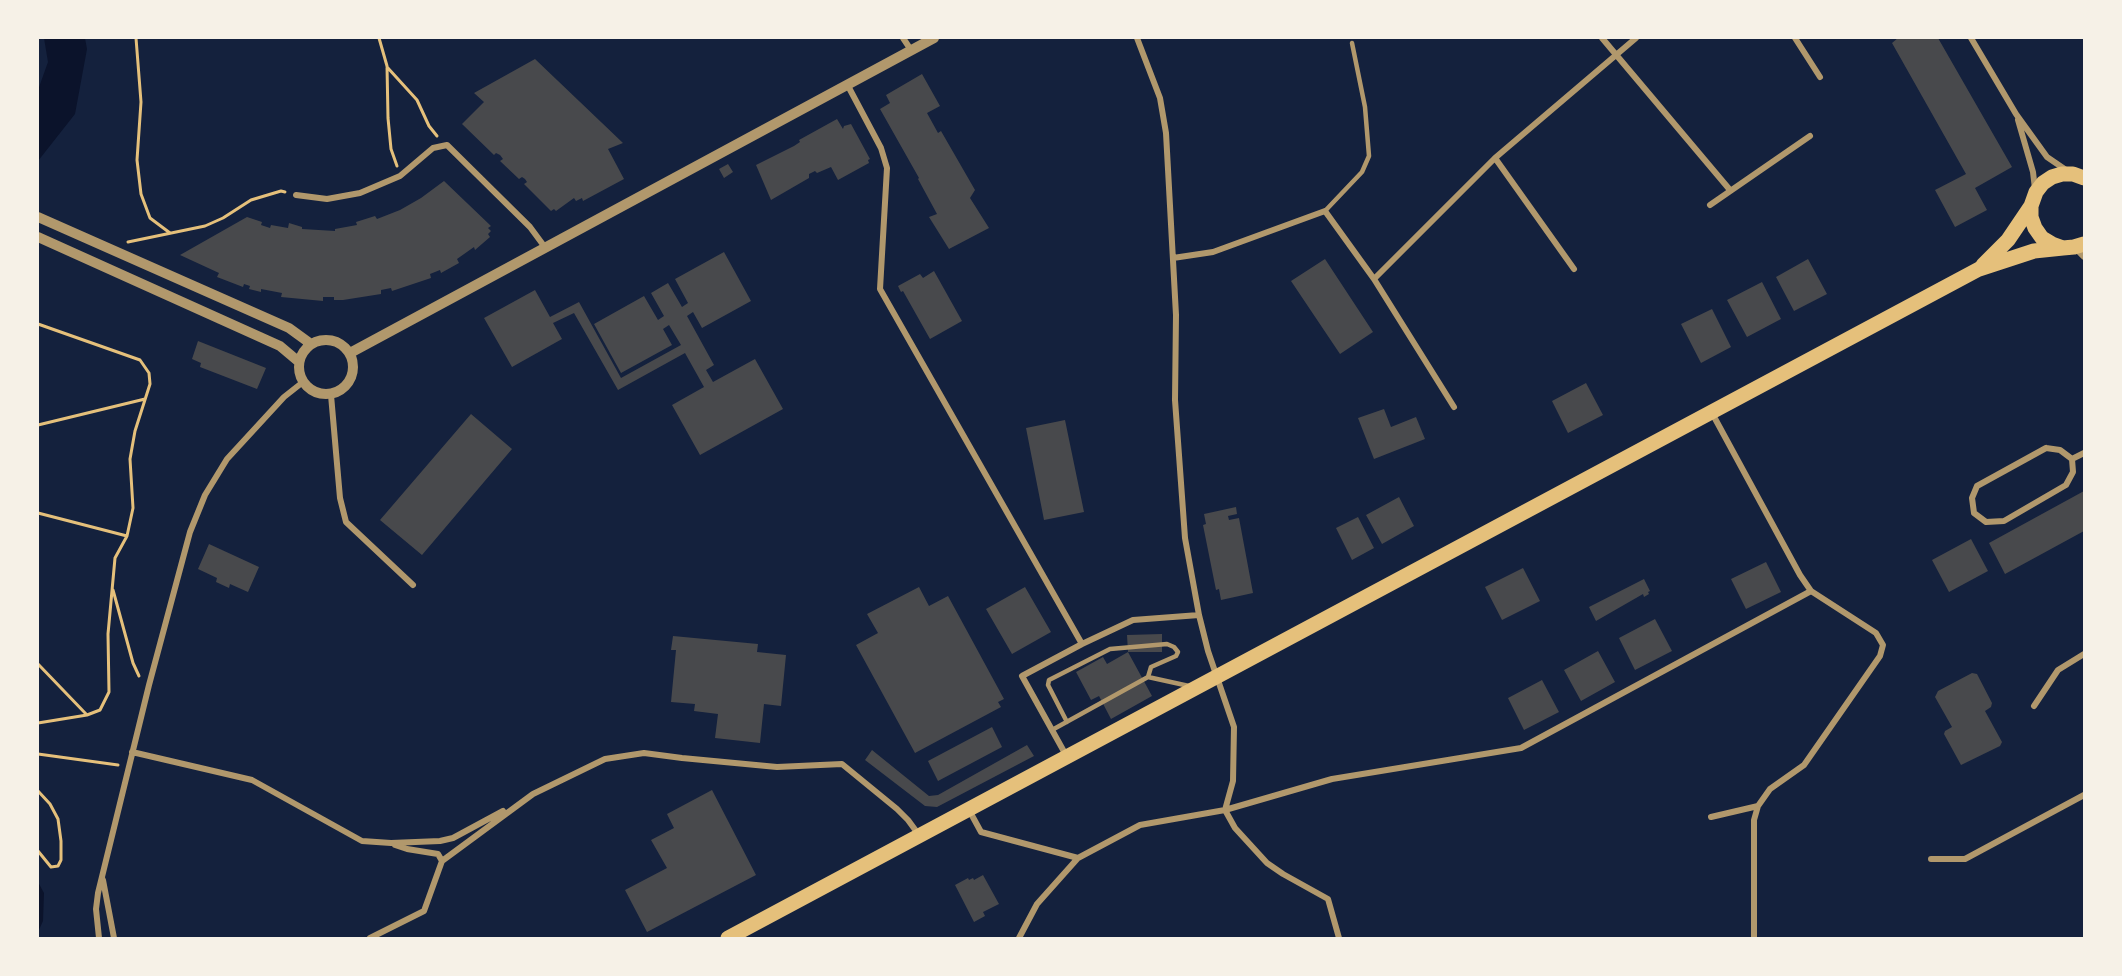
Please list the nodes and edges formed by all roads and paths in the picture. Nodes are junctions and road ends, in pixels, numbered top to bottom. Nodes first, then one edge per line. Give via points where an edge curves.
1 (136, 38) edge
2 (379, 38) edge
3 (903, 38) edge
4 (934, 38) edge
5 (1137, 38) edge
6 (1602, 38) edge
7 (1636, 38) edge
8 (1795, 38) edge
9 (1971, 38) edge
10 (1352, 43) dead end
11 (911, 50) junction
12 (1617, 54) junction
13 (387, 66) junction
14 (1820, 77) dead end
15 (847, 84) junction
16 (2016, 114) junction
17 (1810, 136) dead end
18 (444, 144) junction
19 (1495, 158) junction
20 (400, 176) junction
21 (2079, 176) edge
22 (1730, 190) junction
23 (296, 195) joint
24 (2033, 199) junction
25 (1710, 205) dead end
26 (1325, 211) junction
27 (41, 218) edge
28 (170, 233) junction
29 (38, 237) edge
30 (125, 242) dead end
31 (544, 246) junction
32 (2077, 249) edge
33 (1173, 258) junction
34 (1574, 269) dead end
35 (1979, 269) junction
36 (1374, 279) junction
37 (38, 324) edge
38 (311, 344) junction
39 (350, 353) junction
40 (299, 362) junction
41 (303, 382) junction
42 (331, 395) junction
43 (145, 399) junction
44 (1454, 406) dead end
45 (1711, 413) junction
46 (38, 425) edge
47 (2085, 453) edge
48 (2072, 459) junction
49 (38, 513) edge
50 (127, 536) junction
51 (413, 585) dead end
52 (112, 586) junction
53 (1810, 591) junction
54 (1199, 615) junction
55 (1082, 644) junction
56 (2085, 654) edge
57 (38, 664) edge
58 (1148, 676) junction
59 (1218, 677) junction
60 (149, 685) junction
61 (1197, 688) junction
62 (2034, 706) dead end
63 (87, 715) junction
64 (1067, 722) junction
65 (38, 723) edge
66 (1052, 730) junction
67 (132, 752) junction
68 (38, 754) edge
69 (1067, 758) junction
70 (128, 766) junction
71 (38, 791) edge
72 (2085, 795) edge
73 (515, 806) junction
74 (1758, 806) junction
75 (969, 810) junction
76 (1225, 810) junction
77 (1711, 817) dead end
78 (920, 836) junction
79 (392, 843) junction
80 (38, 851) edge
81 (1078, 858) junction
82 (1931, 860) dead end
83 (442, 861) junction
84 (102, 877) junction
85 (99, 939) edge
86 (114, 939) edge
87 (370, 939) edge
88 (728, 939) edge
89 (1019, 939) edge
90 (1339, 939) edge
91 (1754, 939) edge

1 - 28 path via 141,194 150,218
2 - 13 path
3 - 11 street
4 - 11 street
5 - 33 street via 1160,98 1167,133
6 - 12 street
7 - 12 street
8 - 14 street
9 - 16 street
10 - 26 lane via 1365,107 1369,156 1362,172
11 - 15 street
12 - 19 street
12 - 22 street
13 - 18 path via 417,100 429,126
13 - 20 path via 391,149
15 - 31 street
15 - 55 street via 881,148 887,168 880,289
16 - 21 street via 2054,164
16 - 24 street via 2029,158
17 - 22 street
18 - 20 street via 433,148
18 - 31 street via 530,227
19 - 34 street
19 - 36 street
20 - 23 street via 360,193 335,198
21 - 24 main road via 2052,177
22 - 25 street
23 - 28 path via 281,191 251,200 205,226
24 - 32 main road via 2031,217 2042,238
24 - 35 main road via 2008,240
26 - 33 street via 1213,252
26 - 36 street
27 - 38 street via 289,328
28 - 30 path
29 - 40 street via 280,346
31 - 39 street
32 - 35 main road via 2034,251
33 - 54 street via 1174,400 1185,538
35 - 45 main road
36 - 44 street
37 - 43 path via 140,360 149,373
38 - 39 street via 332,340
38 - 40 street
39 - 42 street via 354,363 349,384
40 - 41 street
41 - 42 street via 320,395
41 - 60 street via 227,459 205,495 190,532
42 - 51 street via 340,498 346,522
43 - 46 path
43 - 50 path via 130,459 133,508
45 - 53 street
45 - 59 main road
47 - 48 street
48 - 48 street via 2060,450 2046,448 1987,480 1977,486 1972,498 1974,513 1986,522 2004,521 2066,485 2073,472
49 - 50 path
50 - 52 path via 115,558
52 - 60 path via 133,663 140,678
52 - 63 path via 109,693 100,710
53 - 74 street via 1876,633 1883,645 1880,656 1804,765 1770,789
53 - 76 street via 1521,748 1332,779
54 - 55 street via 1133,621
54 - 59 street
55 - 66 street via 1022,676
56 - 62 street via 2058,670
57 - 63 path
58 - 61 lane
58 - 64 lane
58 - 64 lane via 1151,668 1176,656 1174,647 1167,644 1110,649 1049,680
59 - 61 main road
59 - 76 street via 1234,727 1233,782
60 - 67 street
61 - 69 main road
63 - 65 path
64 - 66 lane
66 - 69 street
67 - 70 street
67 - 79 street via 252,780 362,841
68 - 70 path
69 - 75 main road
70 - 84 street
71 - 80 path via 58,819 58,866 51,867
72 - 82 street via 1965,859
73 - 78 street via 605,759 644,753 777,767 842,764 897,808
73 - 79 street via 453,838
73 - 83 street
74 - 77 street
74 - 91 street via 1754,820
75 - 78 main road
75 - 81 street via 981,832
76 - 81 street via 1140,825
76 - 90 street via 1235,828 1267,863 1328,899
78 - 88 main road
79 - 83 street via 438,854
81 - 89 street via 1037,904
83 - 87 street via 423,911
84 - 85 street via 96,909
84 - 86 street

